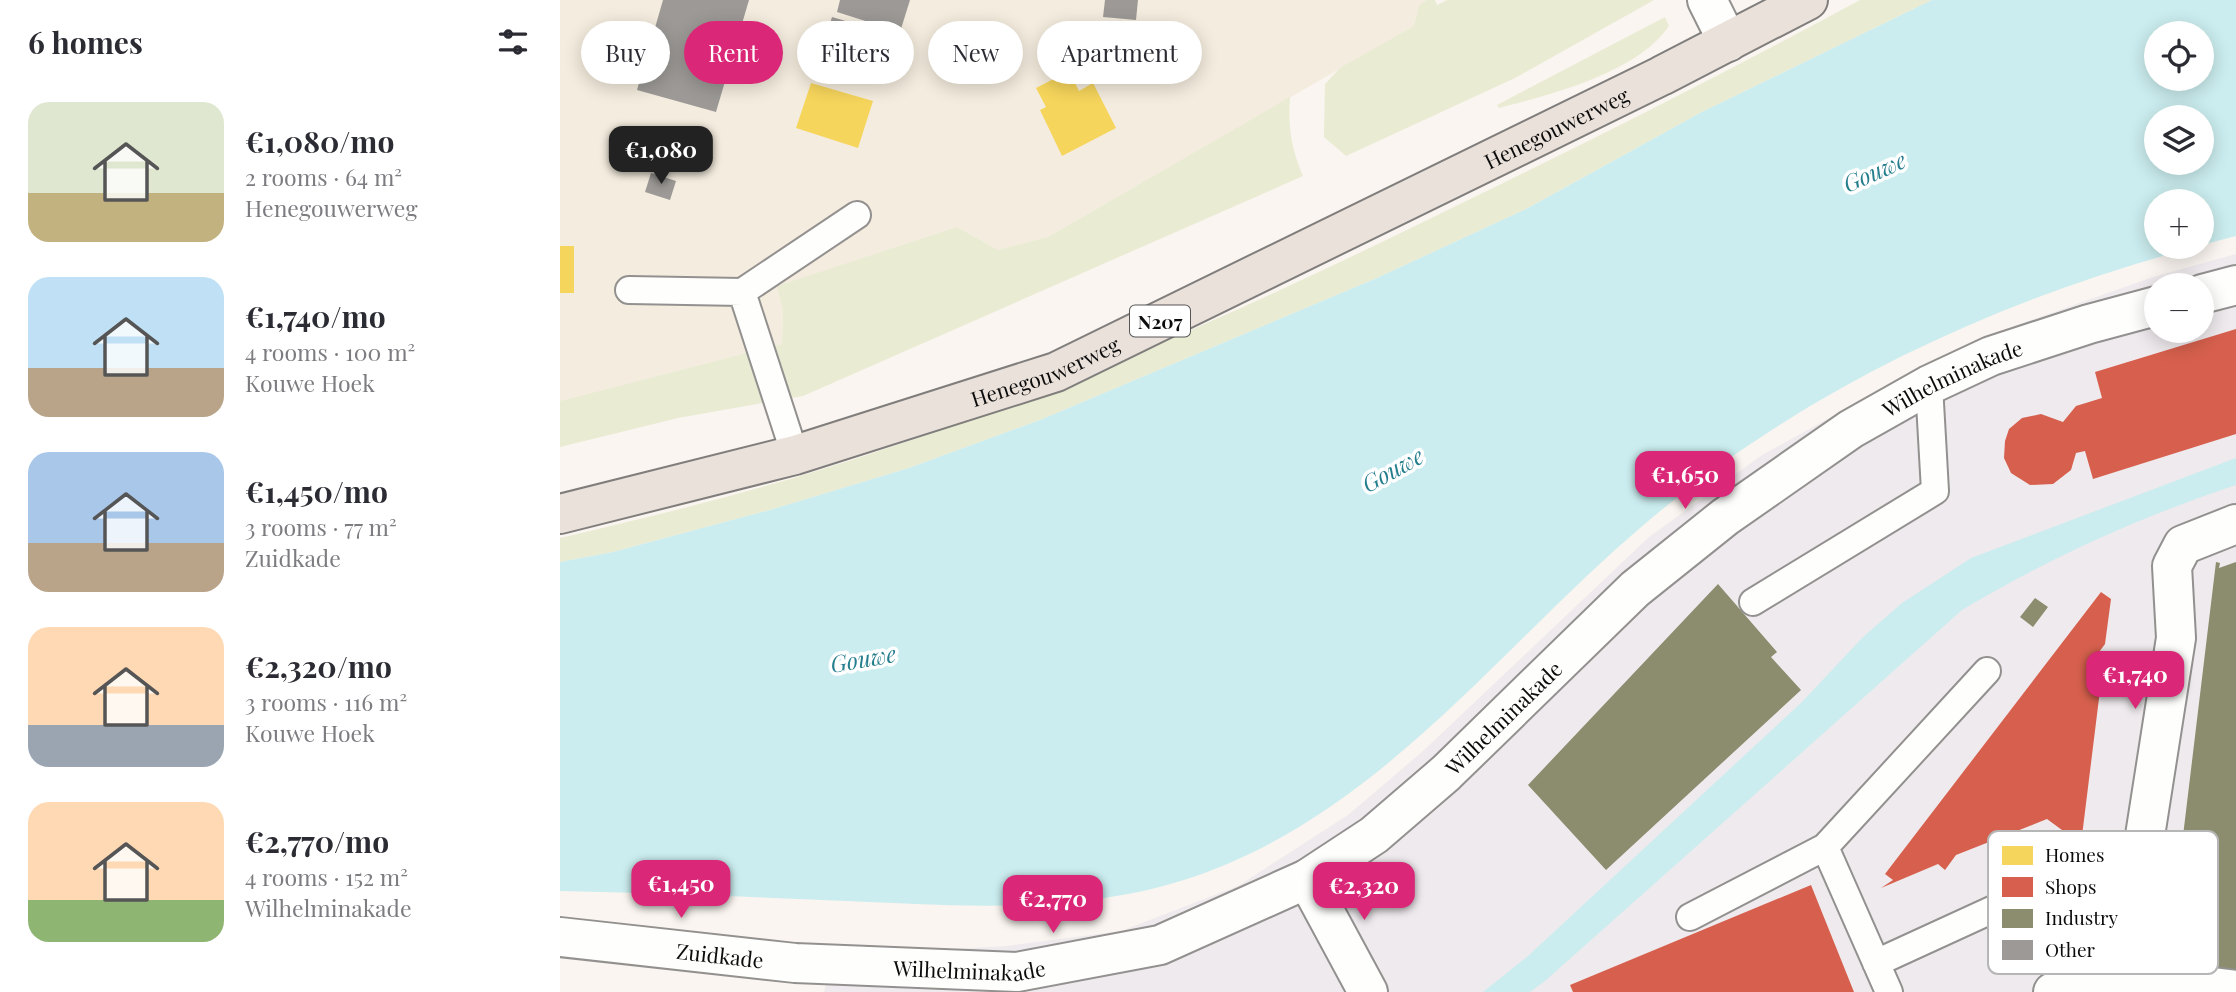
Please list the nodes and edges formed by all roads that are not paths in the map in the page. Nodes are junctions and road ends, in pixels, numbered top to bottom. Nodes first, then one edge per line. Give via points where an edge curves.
1 (1707, 0) edge
2 (1808, 0) edge
3 (1728, 42) junction
4 (857, 215) dead end
5 (2236, 285) edge
6 (629, 290) dead end
7 (2214, 291) edge
8 (742, 292) junction
9 (2144, 310) edge
10 (1929, 385) junction
11 (795, 455) junction
12 (560, 514) edge
13 (2236, 524) edge
14 (1753, 602) dead end
15 (1987, 671) dead end
16 (2146, 831) edge
17 (1825, 847) junction
18 (1307, 880) junction
19 (1988, 911) edge
20 (1690, 917) dead end
21 (560, 937) edge
22 (1875, 963) junction
23 (792, 978) edge
24 (2122, 984) edge
25 (2236, 990) edge
26 (1368, 992) edge
27 (1889, 992) edge
28 (2053, 992) edge

1 - 3 street
2 - 3 main road, Henegouwerweg / N207
3 - 11 main road, Henegouwerweg / N207 via 1056,372
4 - 8 lane
5 - 7 street
6 - 8 lane
8 - 11 lane
9 - 10 street, Wilhelminakade via 1991,356
10 - 14 lane via 1935,491
10 - 18 street, Wilhelminakade via 1851,429 1715,525 1635,589 1446,773 1374,835
11 - 12 main road, Henegouwerweg / N207
13 - 16 street via 2183,545 2172,565 2176,638
15 - 17 lane
17 - 20 lane
17 - 22 lane
18 - 23 street, Wilhelminakade via 1160,945 1017,972
18 - 26 street
19 - 22 lane
21 - 23 street, Zuidkade
22 - 27 lane
24 - 25 street
24 - 28 street via 2082,980

